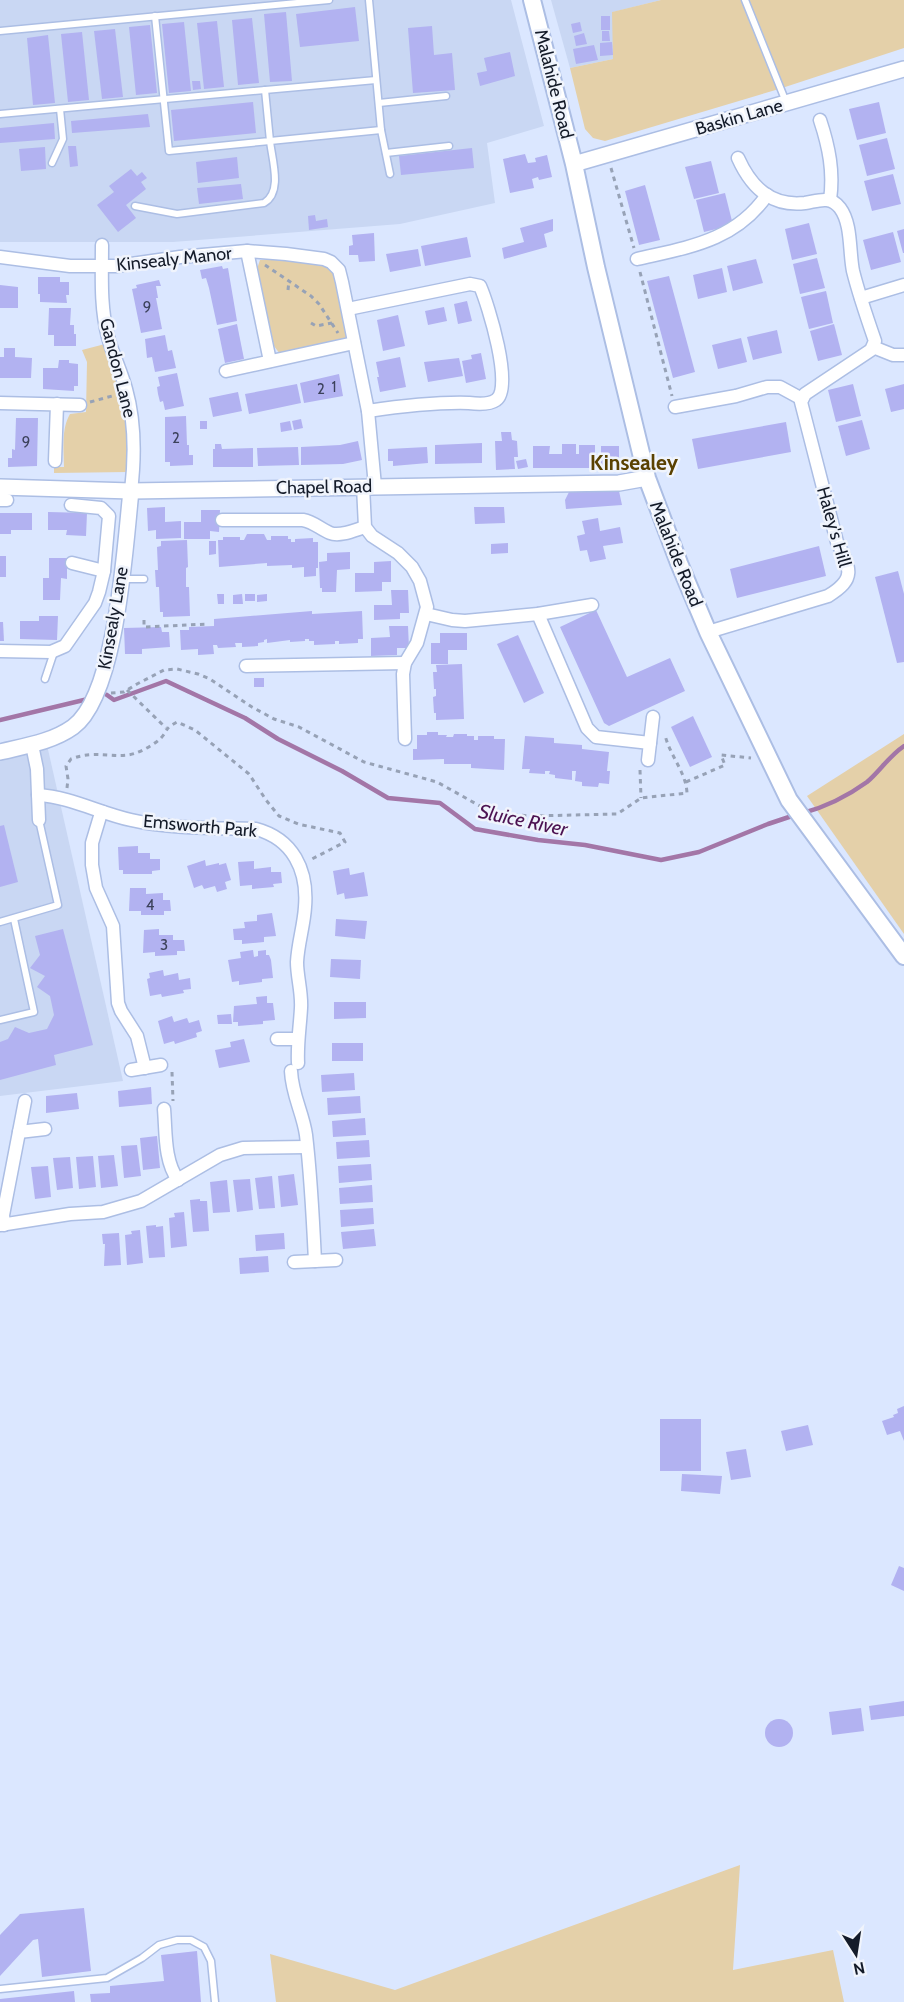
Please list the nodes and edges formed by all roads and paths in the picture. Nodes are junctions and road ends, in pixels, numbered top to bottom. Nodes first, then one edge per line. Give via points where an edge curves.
1 (329, 0) edge
2 (369, 0) edge
3 (532, 0) edge
4 (745, 0) edge
5 (155, 16) junction
6 (0, 31) edge
7 (904, 69) edge
8 (376, 80) junction
9 (265, 90) junction
10 (446, 96) dead end
11 (164, 99) junction
12 (379, 103) junction
13 (787, 104) junction
14 (60, 108) junction
15 (0, 114) edge
16 (820, 120) dead end
17 (381, 130) junction
18 (270, 141) junction
19 (449, 146) dead end
20 (386, 153) junction
21 (608, 155) junction
22 (738, 158) dead end
23 (52, 163) dead end
24 (574, 164) junction
25 (390, 174) dead end
26 (767, 195) junction
27 (830, 200) junction
28 (135, 206) dead end
29 (102, 245) dead end
30 (248, 256) junction
31 (0, 257) edge
32 (637, 259) junction
33 (102, 265) junction
34 (288, 281) junction
35 (904, 285) edge
36 (288, 290) dead end
37 (861, 298) junction
38 (348, 309) junction
39 (311, 323) dead end
40 (332, 323) junction
41 (350, 344) junction
42 (873, 347) junction
43 (904, 355) edge
44 (270, 362) junction
45 (226, 371) dead end
46 (116, 395) dead end
47 (802, 399) junction
48 (0, 403) edge
49 (57, 404) junction
50 (80, 405) joint
51 (675, 407) joint
52 (368, 411) junction
53 (54, 461) dead end
54 (647, 478) junction
55 (369, 486) junction
56 (131, 491) junction
57 (2, 496) edge
58 (71, 505) dead end
59 (222, 520) dead end
60 (365, 527) junction
61 (72, 563) dead end
62 (104, 571) junction
63 (121, 579) junction
64 (144, 579) dead end
65 (592, 605) dead end
66 (426, 614) junction
67 (538, 614) junction
68 (144, 620) dead end
69 (208, 624) dead end
70 (708, 632) junction
71 (0, 651) edge
72 (54, 651) junction
73 (405, 663) junction
74 (246, 666) dead end
75 (45, 679) dead end
76 (99, 689) junction
77 (128, 691) junction
78 (653, 717) joint
79 (166, 728) junction
80 (405, 739) dead end
81 (650, 743) junction
82 (32, 745) junction
83 (0, 752) edge
84 (768, 759) junction
85 (648, 760) joint
86 (686, 782) junction
87 (38, 795) junction
88 (64, 798) junction
89 (642, 798) junction
90 (103, 812) junction
91 (39, 820) joint
92 (300, 866) junction
93 (14, 919) junction
94 (0, 922) edge
95 (904, 956) edge
96 (0, 1020) edge
97 (277, 1039) dead end
98 (297, 1039) junction
99 (161, 1065) dead end
100 (145, 1068) junction
101 (131, 1070) dead end
102 (25, 1101) dead end
103 (164, 1109) dead end
104 (45, 1129) dead end
105 (19, 1132) junction
106 (306, 1148) junction
107 (178, 1180) junction
108 (2, 1225) edge
109 (336, 1260) dead end
110 (315, 1261) junction
111 (294, 1262) dead end
112 (0, 1989) edge
113 (215, 2002) edge

1 - 5 lane
2 - 8 lane
3 - 24 main road, Malahide Road
4 - 13 lane
5 - 6 lane
5 - 11 lane
7 - 13 street, Baskin Lane
8 - 9 lane
8 - 12 lane
9 - 11 lane
9 - 18 lane
10 - 12 lane
11 - 14 lane
11 - 18 lane via 169,151
12 - 17 lane
13 - 21 street, Baskin Lane
14 - 15 lane
14 - 23 lane via 63,139
16 - 27 street via 829,150
17 - 18 lane
17 - 20 lane
18 - 28 lane via 275,189 264,203 177,214
19 - 20 lane
20 - 25 lane
21 - 24 street, Baskin Lane
21 - 32 path
22 - 26 street via 747,177
24 - 54 main road, Malahide Road
26 - 27 street via 788,202
26 - 32 street via 756,210 720,237
27 - 37 street via 844,217
29 - 33 street, Gandon Lane
30 - 33 street, Kinsealy Manor via 180,257
30 - 34 path
30 - 38 street, Kinsealy Manor via 295,255 332,262 339,270
30 - 44 street, Kinsealy Manor
31 - 33 street, Kinsealy Manor via 70,266
32 - 51 path
33 - 56 street, Gandon Lane via 106,326 127,392 131,421
34 - 36 path
34 - 40 path via 319,304
35 - 37 street
37 - 42 street via 875,341
38 - 41 street, Kinsealy Manor
38 - 52 street via 470,284 480,286 501,361 501,396 495,402 447,402
39 - 40 path
40 - 41 path
41 - 44 street
41 - 52 street, Kinsealy Manor
42 - 43 street
42 - 47 street
44 - 45 street
46 - 50 path
47 - 51 street via 780,387 767,387
47 - 70 street, Haley's Hill via 809,439 848,576 843,586 828,596
48 - 49 street
49 - 50 street
49 - 53 street
52 - 55 street, Kinsealy Manor
54 - 55 street, Chapel Road via 619,483
54 - 70 main road, Malahide Road
55 - 56 street, Chapel Road
55 - 60 street, Kinsealy Manor
56 - 57 street, Chapel Road
56 - 63 street, Kinsealy Lane
58 - 62 street via 101,508 109,516
59 - 60 street via 303,520 336,535
60 - 66 street via 412,567 424,593
61 - 62 street
62 - 72 street via 95,603 64,646
63 - 64 lane
63 - 76 street, Kinsealy Lane
65 - 67 street
66 - 67 street via 465,621
66 - 73 street via 417,643
67 - 81 street via 591,734
68 - 69 path via 144,627
70 - 84 main road, Malahide Road
71 - 72 street
72 - 75 lane
73 - 74 street
73 - 80 street
76 - 77 path via 112,694
76 - 82 street, Kinsealy Lane via 75,726
77 - 79 path
77 - 89 path via 164,670 198,674 274,719 299,727 363,762 437,782 480,806 506,814 617,814
78 - 81 street
78 - 86 path via 662,719 668,749
79 - 88 path via 161,738 135,753 92,753 71,759 66,766
79 - 92 path via 177,722 195,730 249,774 279,816 340,833 345,842
81 - 85 street
82 - 83 street, Kinsealy Lane
82 - 87 street
84 - 86 path via 722,755 725,765
84 - 95 main road, Malahide Road via 789,800
85 - 89 path via 640,769
86 - 89 path via 687,793
87 - 88 street, Emsworth Park
87 - 91 street
88 - 90 street, Emsworth Park
90 - 92 street, Emsworth Park via 159,825 269,832 284,843
90 - 100 street via 94,833 92,865 96,888 113,926 118,1003 137,1036
91 - 93 lane via 58,905
92 - 98 street, Emsworth Park via 306,897 297,960 301,1008
93 - 94 lane
93 - 96 lane via 34,1012
97 - 98 street
98 - 106 street, Emsworth Park via 292,1088
99 - 100 street
100 - 101 street
102 - 105 street
103 - 107 street via 169,1161
104 - 105 street
105 - 108 street
106 - 107 street via 243,1148 220,1155
106 - 110 street, Emsworth Park
107 - 108 street via 141,1201 104,1212
109 - 110 street
110 - 111 street
112 - 113 lane via 107,1978 159,1945 191,1940 204,1947 211,1961

